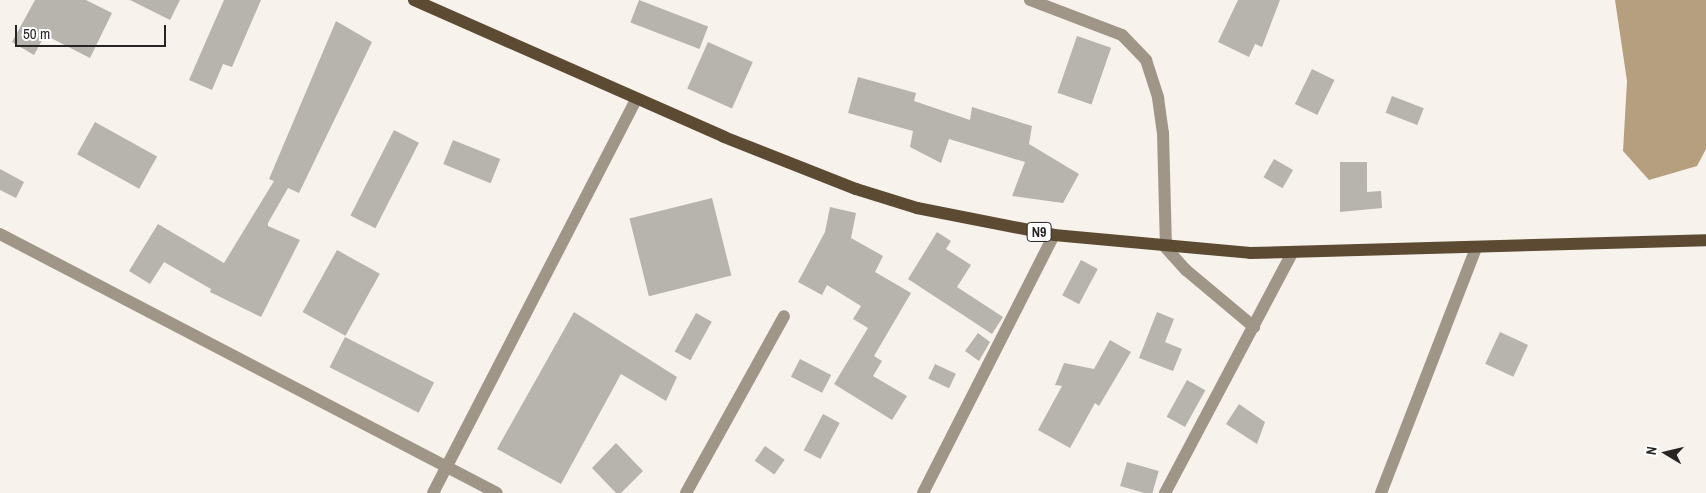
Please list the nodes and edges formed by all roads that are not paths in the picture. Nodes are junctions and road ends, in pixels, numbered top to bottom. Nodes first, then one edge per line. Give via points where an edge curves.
1 (414, 0) edge
2 (1030, 0) edge
3 (636, 100) junction
4 (0, 234) edge
5 (1054, 235) junction
6 (1706, 240) edge
7 (1166, 248) junction
8 (1476, 248) junction
9 (1292, 253) junction
10 (784, 316) dead end
11 (1254, 327) junction
12 (448, 465) junction
13 (433, 493) edge
14 (497, 493) edge
15 (686, 493) edge
16 (923, 493) edge
17 (1164, 493) edge
18 (1381, 493) edge

1 - 3 main road, N9
2 - 7 street via 1122,36 1146,60 1158,98 1163,133
3 - 5 main road, N9 via 856,189 917,208
3 - 12 street
4 - 12 street
5 - 7 main road, N9
5 - 16 street
6 - 8 main road, N9
7 - 9 main road, N9
7 - 11 street via 1186,270
8 - 9 main road, N9
8 - 18 street
9 - 11 street
10 - 15 street
11 - 17 street
12 - 13 street
12 - 14 street

